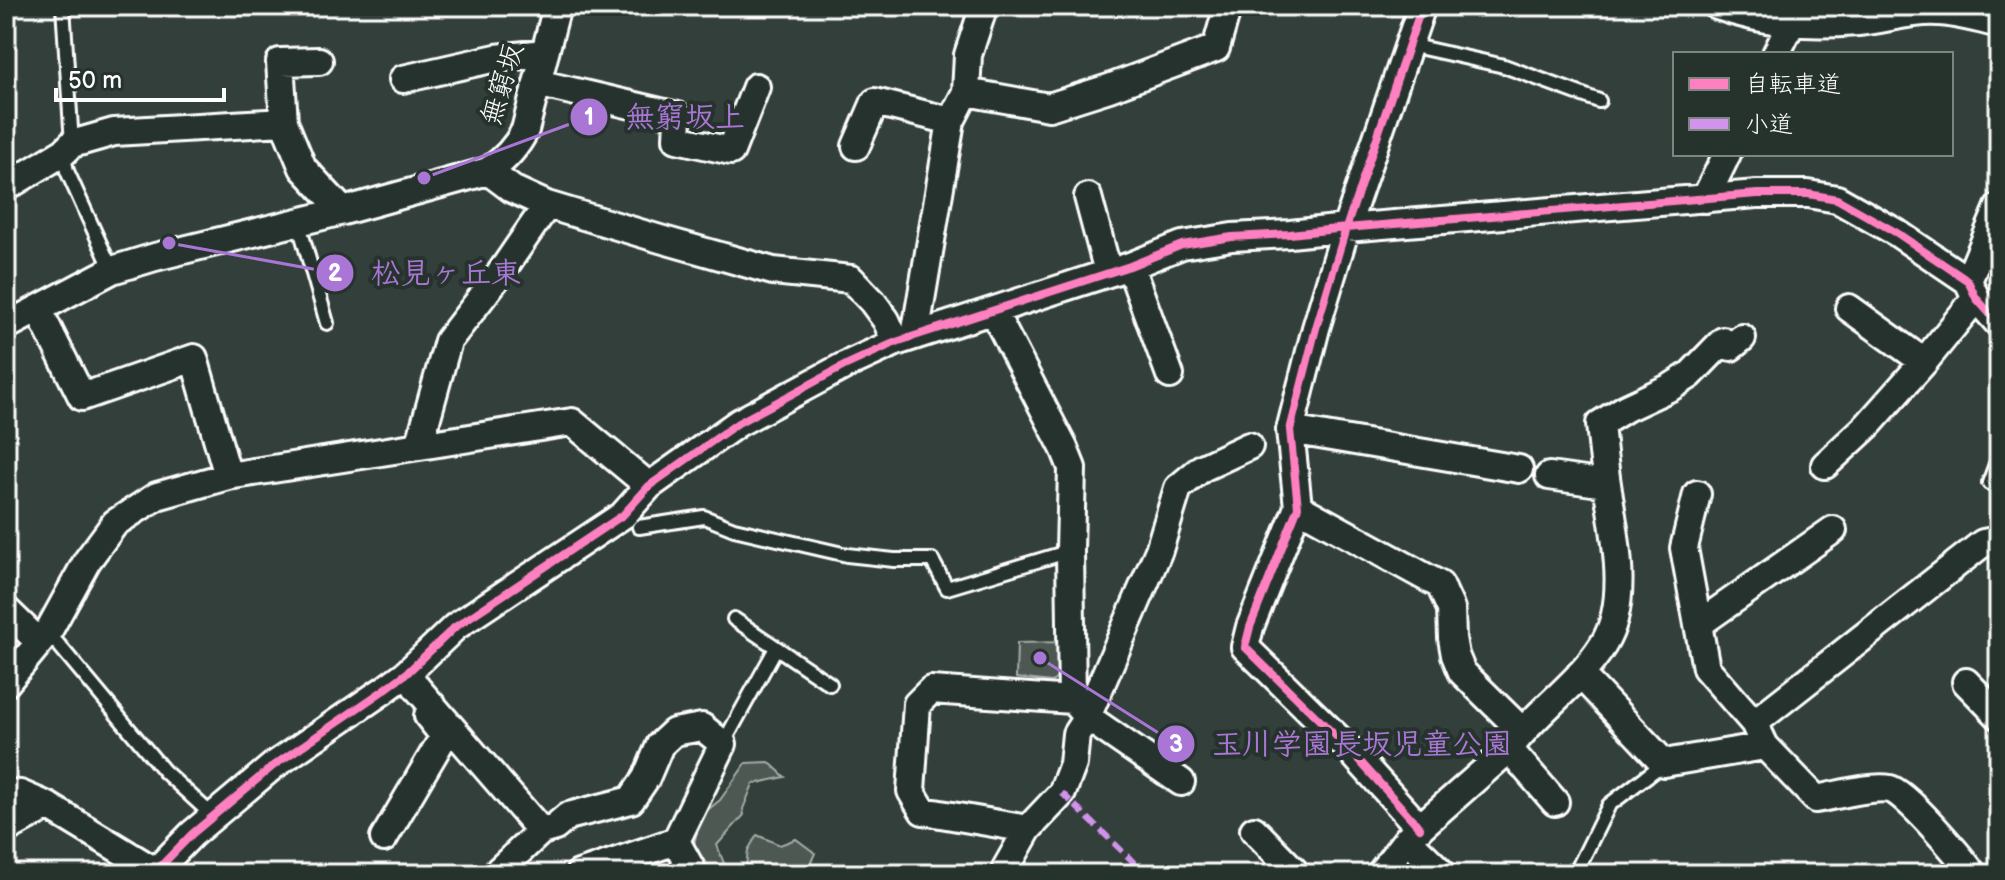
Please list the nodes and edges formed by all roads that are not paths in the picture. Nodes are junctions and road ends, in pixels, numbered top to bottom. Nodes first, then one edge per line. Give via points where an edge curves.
1 (63, 6) edge
2 (557, 6) edge
3 (984, 6) edge
4 (1228, 6) edge
5 (1422, 6) edge
6 (1717, 6) edge
7 (1920, 9) edge
8 (1791, 24) junction
9 (1999, 24) edge
10 (1409, 45) junction
11 (1777, 52) edge
12 (545, 53) junction
13 (319, 61) dead end
14 (396, 76) dead end
15 (537, 83) junction
16 (756, 87) dead end
17 (966, 92) junction
18 (1599, 101) dead end
19 (951, 121) junction
20 (284, 122) junction
21 (72, 144) junction
22 (856, 146) dead end
23 (1726, 156) edge
24 (488, 171) junction
25 (6, 187) edge
26 (1088, 197) dead end
27 (1705, 199) junction
28 (547, 205) junction
29 (1999, 207) edge
30 (343, 211) junction
31 (298, 221) junction
32 (1346, 228) junction
33 (1119, 269) junction
34 (112, 270) junction
35 (1972, 289) junction
36 (1849, 308) dead end
37 (38, 309) junction
38 (993, 311) junction
39 (327, 323) dead end
40 (1999, 324) edge
41 (6, 326) edge
42 (1742, 338) dead end
43 (906, 339) junction
44 (1924, 362) junction
45 (1170, 375) dead end
46 (1290, 430) junction
47 (419, 446) junction
48 (1249, 446) dead end
49 (1999, 456) edge
50 (1825, 465) dead end
51 (1519, 469) dead end
52 (228, 476) junction
53 (1549, 476) dead end
54 (1989, 483) dead end
55 (1607, 484) junction
56 (649, 486) junction
57 (1697, 494) dead end
58 (1298, 507) junction
59 (639, 527) dead end
60 (1833, 530) dead end
61 (1999, 540) edge
62 (1070, 551) junction
63 (6, 610) edge
64 (734, 619) dead end
65 (1699, 624) junction
66 (44, 637) junction
67 (776, 648) junction
68 (1580, 674) junction
69 (402, 676) junction
70 (1966, 682) dead end
71 (6, 683) edge
72 (830, 684) dead end
73 (1080, 709) junction
74 (1999, 716) edge
75 (1760, 734) junction
76 (1515, 740) junction
77 (723, 744) junction
78 (1664, 763) junction
79 (1181, 782) dead end
80 (6, 793) edge
81 (1555, 802) dead end
82 (48, 806) junction
83 (213, 816) junction
84 (6, 829) edge
85 (1028, 829) junction
86 (1254, 830) dead end
87 (541, 831) junction
88 (1414, 834) junction
89 (384, 838) dead end
90 (676, 841) junction
91 (154, 873) edge
92 (495, 874) edge
93 (579, 874) edge
94 (694, 874) edge
95 (1006, 874) edge
96 (1297, 874) edge
97 (1380, 874) edge
98 (1443, 874) edge
99 (1575, 874) edge
100 (1973, 874) edge

1 - 21 lane
2 - 12 street, 無窮坂
3 - 17 street via 968,55
4 - 17 street via 1216,48 1109,88 1049,107
5 - 10 street
6 - 8 street
7 - 8 street via 1859,22
7 - 9 street
8 - 11 street
10 - 18 lane via 1504,66
10 - 32 street
12 - 14 street
12 - 15 street, 無窮坂
13 - 20 street via 280,62
15 - 16 street via 678,116 677,139 731,151
15 - 24 street, 無窮坂 via 518,144
17 - 19 street
19 - 22 street via 875,102
19 - 43 street
20 - 21 street via 114,132
20 - 30 street via 303,168
21 - 25 street
21 - 34 lane via 67,171
23 - 27 street
24 - 28 street
24 - 30 street
26 - 33 street
27 - 32 street
27 - 35 street via 1780,194 1837,199 1897,233
28 - 43 street via 773,271 851,279
28 - 47 street via 448,341
29 - 35 street
30 - 31 street
31 - 34 street
31 - 39 lane
32 - 33 street via 1182,245
32 - 46 street
33 - 38 street
33 - 45 street
34 - 37 street
35 - 40 street
35 - 44 street
36 - 44 street
37 - 41 street
37 - 52 street via 82,397 194,358
38 - 43 street
38 - 62 street via 1072,468
42 - 55 street via 1731,347 1723,341 1690,375 1600,424
43 - 56 street via 738,423
44 - 50 street
46 - 51 street
46 - 58 street
47 - 52 street
47 - 56 street via 572,422
48 - 73 street via 1202,468 1178,488 1159,550
49 - 54 lane
52 - 66 street via 157,496 115,523
53 - 55 street
55 - 68 street via 1619,567 1613,622 1604,644
56 - 69 street via 623,515 455,627
57 - 65 street via 1684,548
58 - 76 street via 1440,585 1451,609 1452,638 1462,672
58 - 88 street via 1245,647 1347,747
59 - 62 lane via 704,517 847,555 932,560 947,588
60 - 65 street
61 - 75 street via 1983,543
62 - 73 street
63 - 66 street
64 - 67 lane
65 - 75 street via 1706,668
66 - 71 street
66 - 83 lane via 164,771
67 - 72 lane
67 - 77 lane
68 - 76 street
68 - 78 street
69 - 83 street via 273,766
69 - 87 street
69 - 89 street via 444,736
70 - 74 street
73 - 79 street
73 - 85 street via 1073,764 1062,793
73 - 85 street via 931,690 917,704 911,791 923,811
75 - 78 street
75 - 100 street via 1816,799 1872,789 1892,789 1906,798
76 - 81 street
76 - 88 street
77 - 87 street via 702,727 674,732 660,745 631,800 568,816
77 - 90 street
78 - 99 lane via 1609,805
80 - 82 street
82 - 84 street
82 - 91 street
83 - 91 street
85 - 95 street
86 - 96 street
87 - 92 street
88 - 97 street
88 - 98 street
90 - 93 street
90 - 94 street

